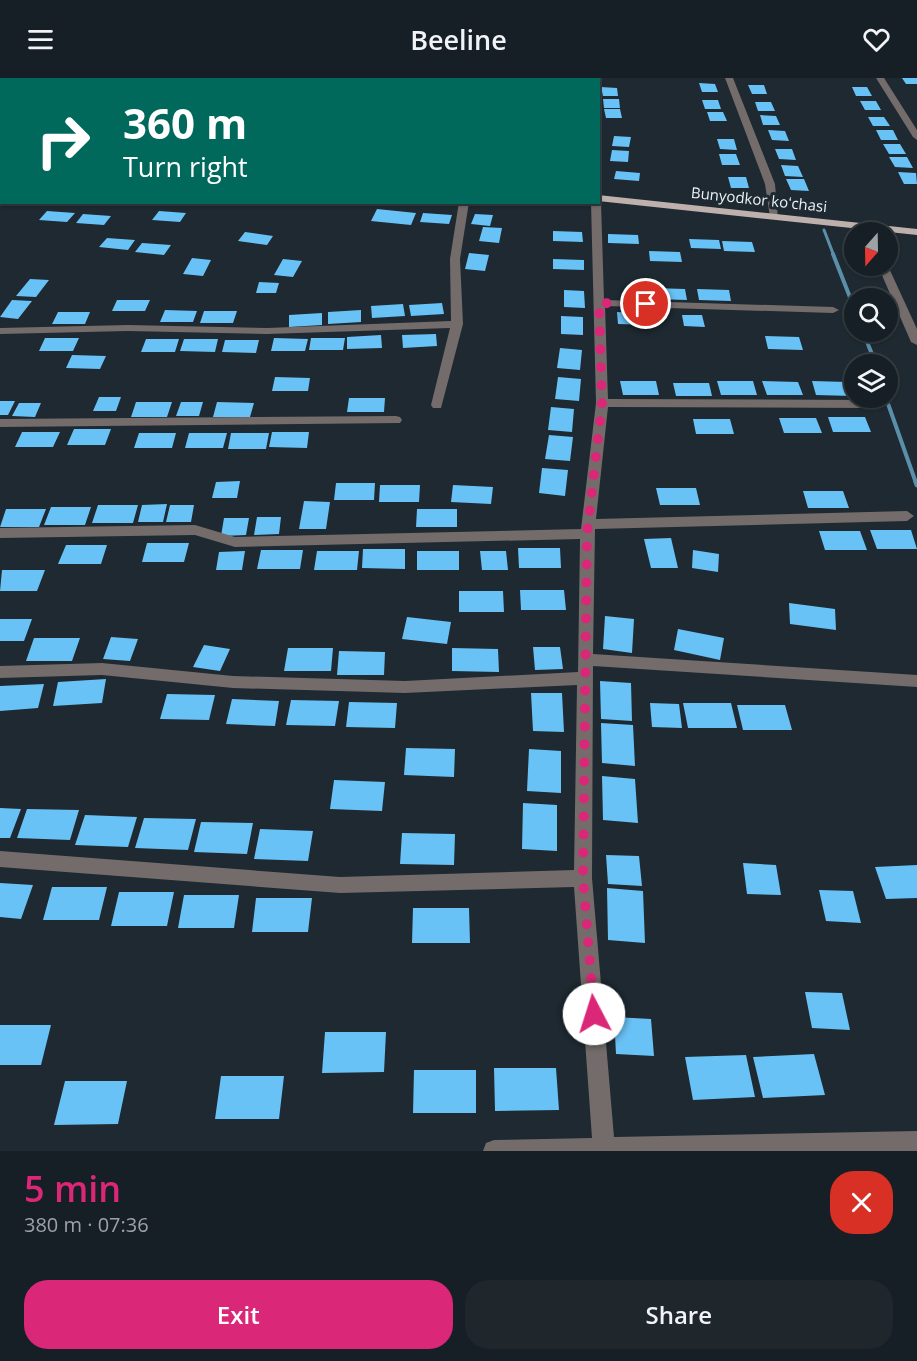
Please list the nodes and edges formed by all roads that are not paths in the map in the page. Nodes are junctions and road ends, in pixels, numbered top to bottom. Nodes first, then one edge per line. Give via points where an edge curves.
1 (729, 78) edge
2 (880, 78) edge
3 (917, 137) edge
4 (600, 198) edge
5 (464, 204) edge
6 (596, 204) edge
7 (775, 217) junction
8 (844, 227) edge
9 (898, 231) edge
10 (917, 232) edge
11 (888, 276) edge
12 (599, 303) junction
13 (833, 310) dead end
14 (457, 324) junction
15 (0, 331) edge
16 (916, 339) edge
17 (602, 403) junction
18 (844, 404) edge
19 (437, 405) dead end
20 (396, 420) dead end
21 (0, 423) edge
22 (907, 516) dead end
23 (587, 529) junction
24 (0, 533) edge
25 (585, 659) junction
26 (0, 672) edge
27 (585, 678) junction
28 (917, 681) edge
29 (0, 859) edge
30 (583, 878) junction
31 (917, 1142) edge
32 (604, 1149) junction
33 (494, 1151) edge

1 - 7 street via 770,184
2 - 3 street
4 - 7 main road, Bunyodkor koʻchasi
5 - 14 street via 455,259
6 - 12 street
7 - 8 main road, Bunyodkor koʻchasi
9 - 10 main road, Bunyodkor koʻchasi
11 - 16 street
12 - 13 street
12 - 17 street
14 - 15 street via 267,332 128,328
14 - 19 street
17 - 18 street
17 - 23 street
20 - 21 street
22 - 23 street
23 - 24 street via 235,542 195,530
23 - 25 street
25 - 27 street
25 - 28 street
26 - 27 street via 102,669 233,682 405,687
27 - 30 street
29 - 30 street via 340,885
30 - 32 street
31 - 32 street
32 - 33 street

